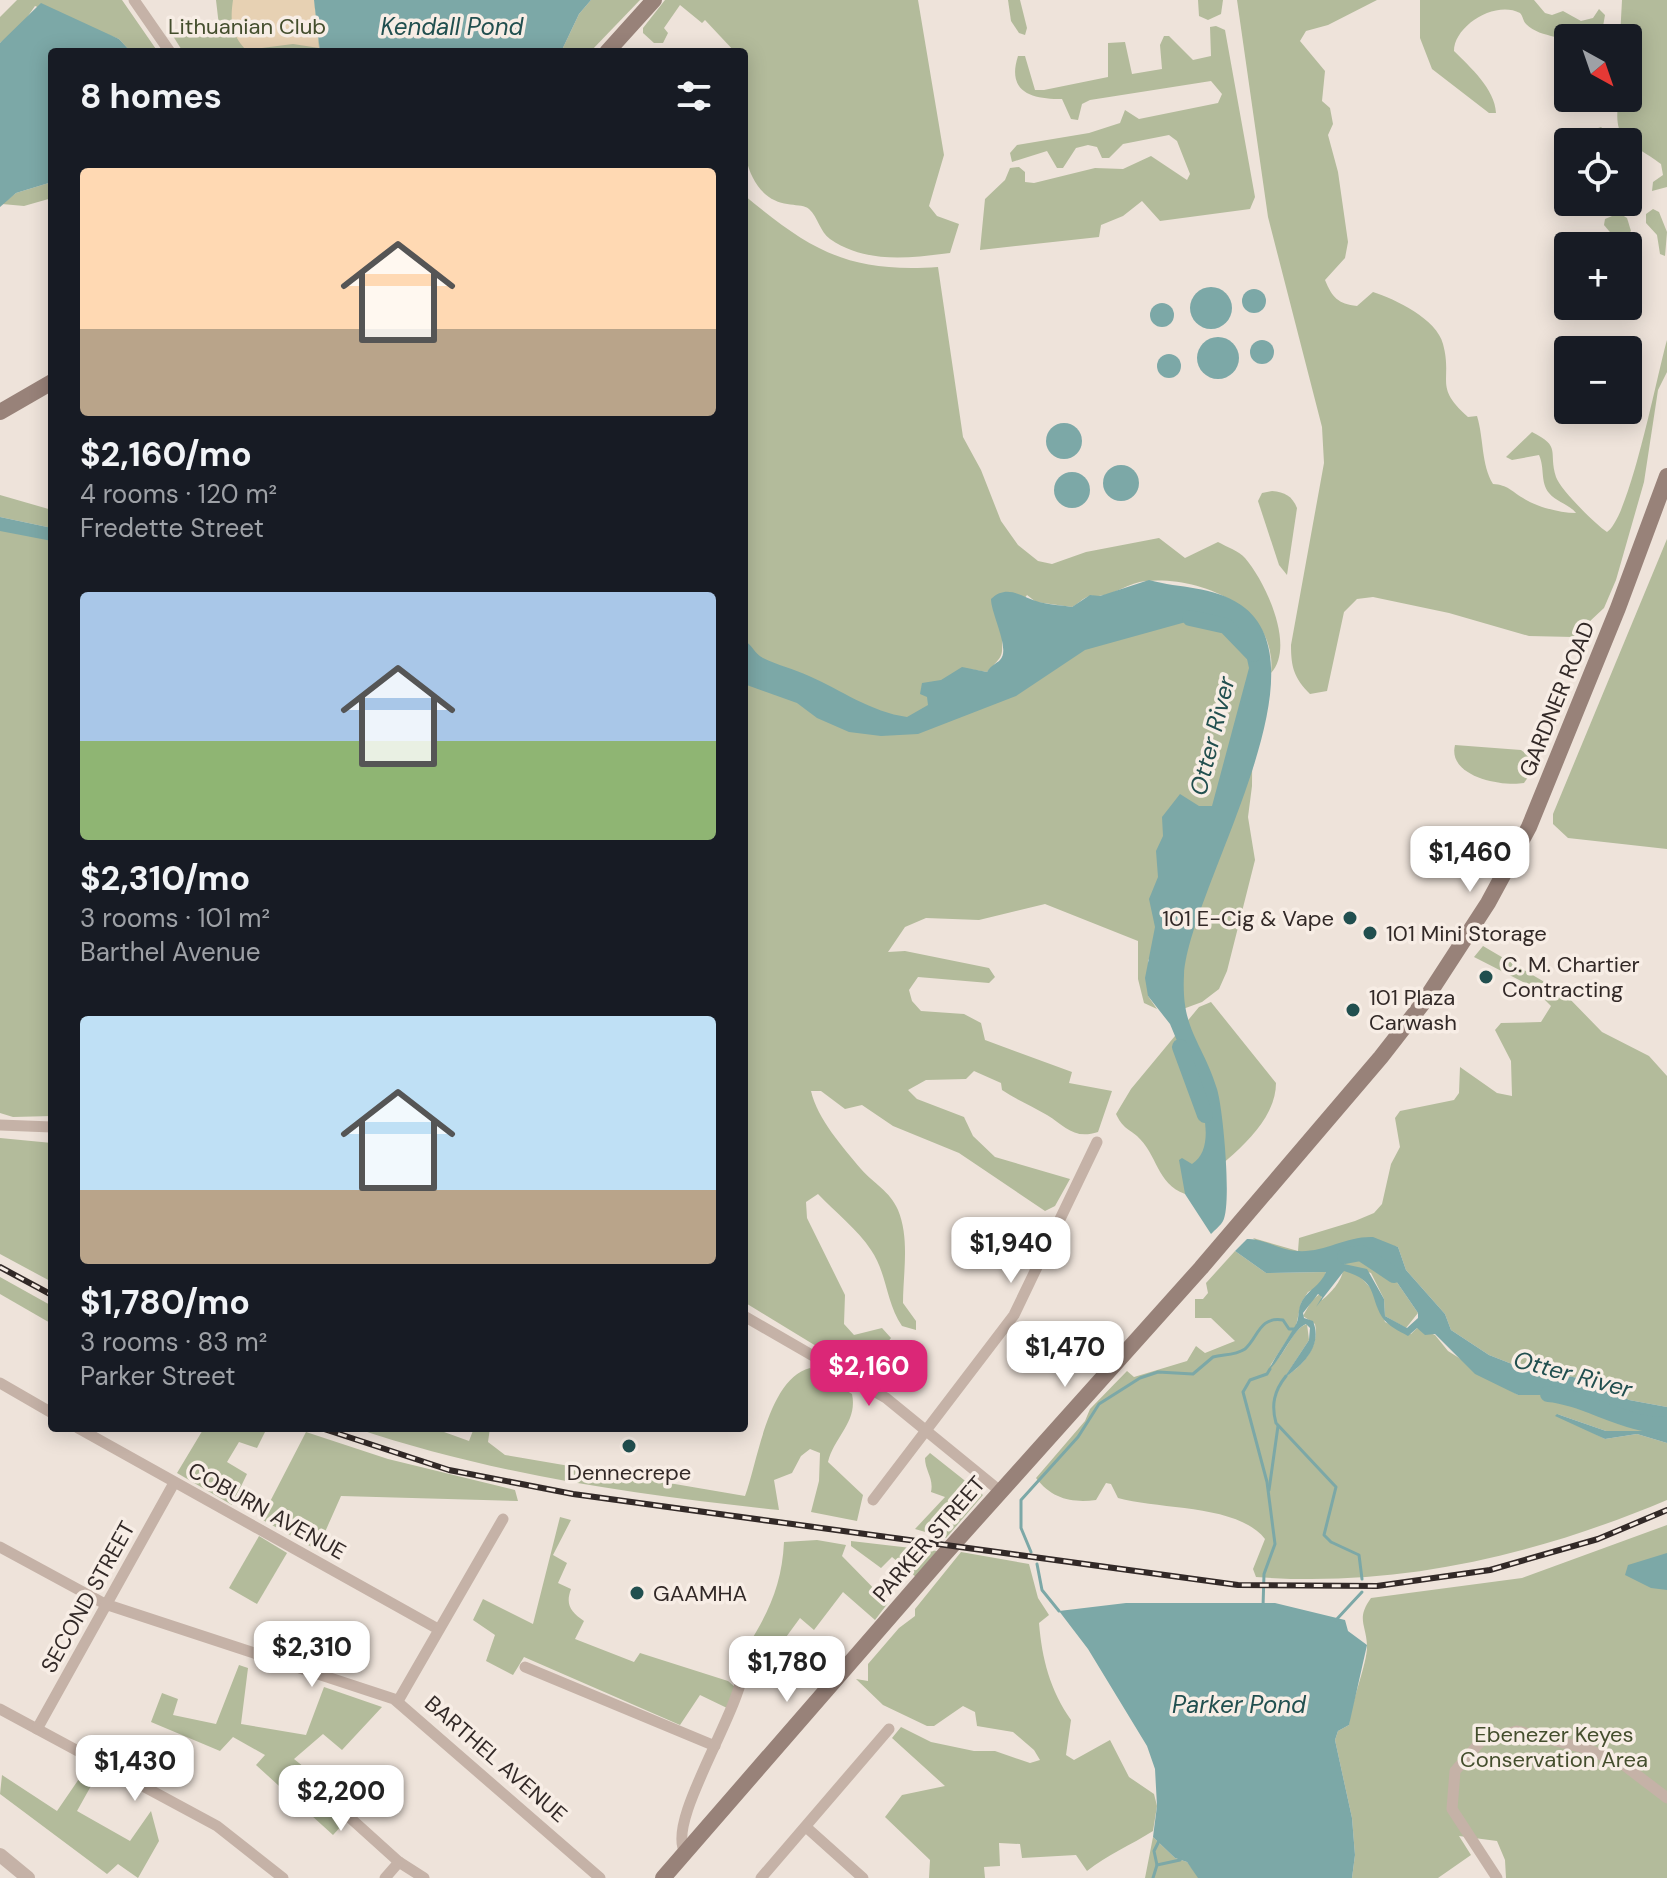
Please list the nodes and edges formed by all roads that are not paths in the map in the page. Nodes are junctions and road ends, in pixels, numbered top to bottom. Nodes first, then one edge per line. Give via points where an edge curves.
1 (134, 0) edge
2 (654, 0) edge
3 (167, 48) edge
4 (611, 48) edge
5 (48, 384) edge
6 (0, 412) edge
7 (1667, 476) edge
8 (0, 1125) edge
9 (48, 1127) edge
10 (1097, 1142) dead end
11 (1201, 1268) joint
12 (748, 1318) edge
13 (0, 1383) edge
14 (48, 1411) edge
15 (928, 1430) junction
16 (85, 1432) edge
17 (174, 1483) junction
18 (1000, 1491) junction
19 (873, 1500) dead end
20 (503, 1519) dead end
21 (0, 1547) edge
22 (105, 1604) junction
23 (438, 1629) junction
24 (744, 1663) dead end
25 (525, 1667) dead end
26 (398, 1701) junction
27 (0, 1709) edge
28 (37, 1729) junction
29 (889, 1729) dead end
30 (715, 1746) junction
31 (307, 1779) dead end
32 (1667, 1798) edge
33 (806, 1827) junction
34 (685, 1852) junction
35 (0, 1855) edge
36 (399, 1862) junction
37 (672, 1875) edge
38 (28, 1878) edge
39 (283, 1878) edge
40 (385, 1878) edge
41 (424, 1878) edge
42 (600, 1878) edge
43 (761, 1878) edge
44 (863, 1878) edge
45 (1497, 1878) edge

1 - 3 street
2 - 4 main road
5 - 6 main road
7 - 11 main road, GARDNER ROAD via 1529,827 1488,903 1390,1047
8 - 9 street
10 - 15 street via 1018,1309
11 - 18 main road, PARKER STREET
12 - 15 street via 876,1392
13 - 14 street
15 - 18 street
15 - 19 street
16 - 17 street, COBURN AVENUE
17 - 22 street, SECOND STREET
17 - 23 street, COBURN AVENUE
18 - 34 main road, PARKER STREET
20 - 23 street
21 - 22 street, BARTHEL AVENUE
22 - 26 street, BARTHEL AVENUE
22 - 28 street, SECOND STREET
23 - 26 street
24 - 30 street via 739,1692
25 - 30 street
26 - 42 street, BARTHEL AVENUE
27 - 28 street
28 - 39 street via 226,1832
29 - 33 street
30 - 34 street via 686,1813
31 - 36 street
32 - 45 street via 1620,1762 1571,1744 1517,1731 1482,1740 1455,1771 1452,1809
33 - 43 street
33 - 44 street
34 - 37 main road, PARKER STREET
35 - 38 street
36 - 40 street
36 - 41 street

